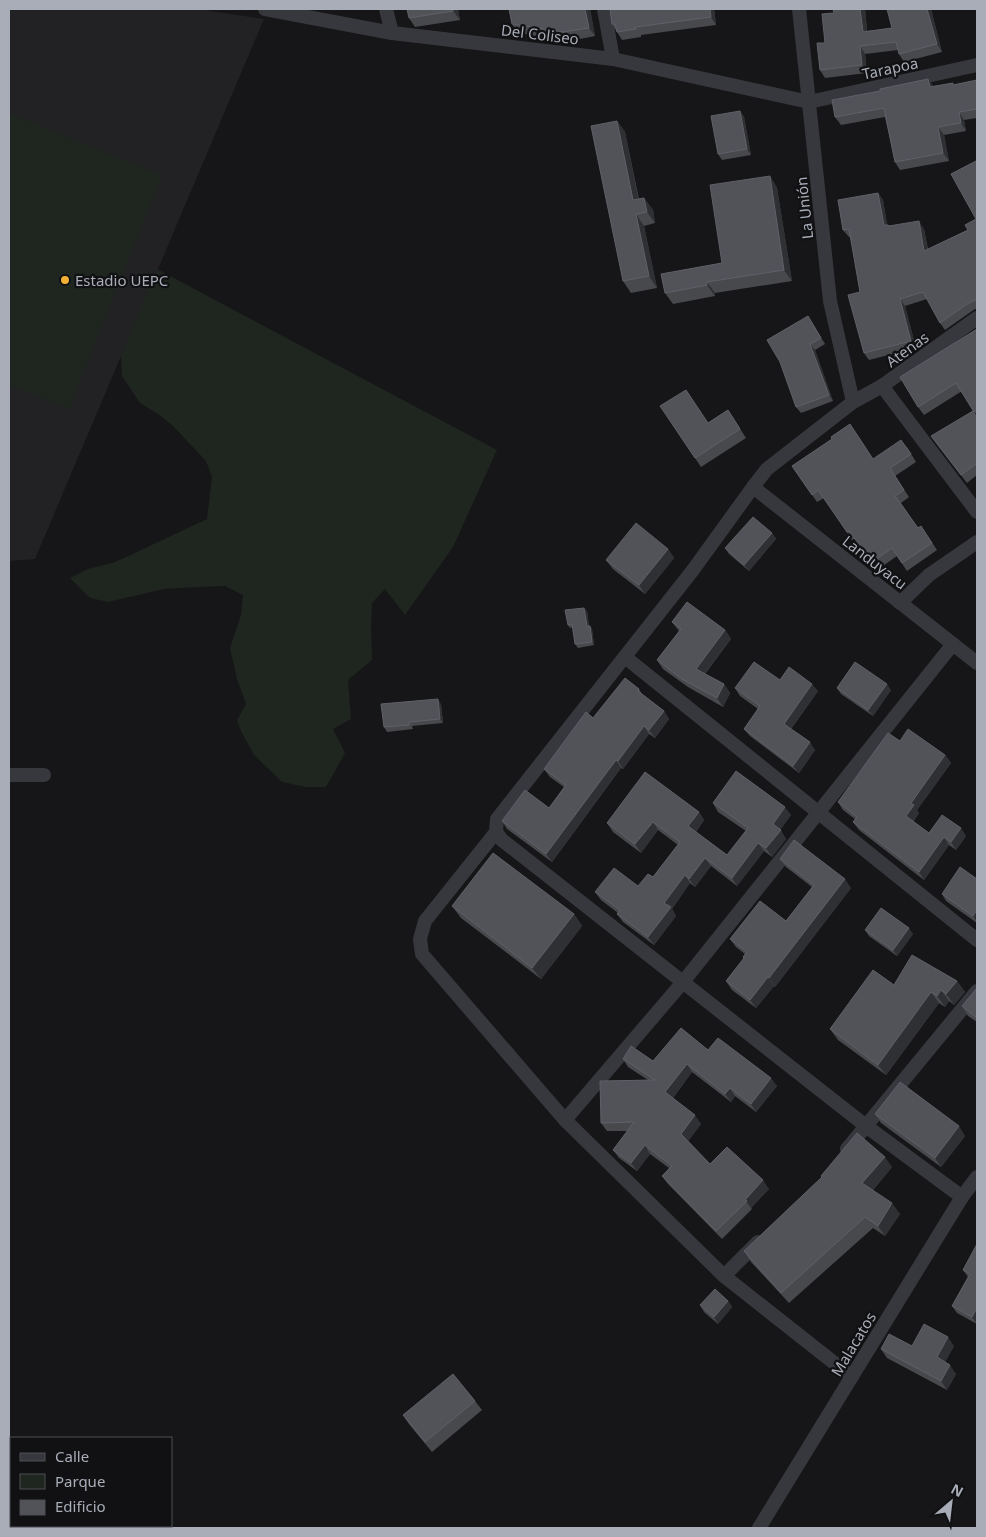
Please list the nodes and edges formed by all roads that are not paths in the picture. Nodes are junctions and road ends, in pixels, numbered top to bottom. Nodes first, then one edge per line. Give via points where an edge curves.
1 (265, 9) edge
2 (386, 9) edge
3 (604, 9) edge
4 (799, 9) edge
5 (392, 33) junction
6 (614, 59) junction
7 (977, 66) edge
8 (809, 102) junction
9 (977, 318) edge
10 (882, 386) junction
11 (853, 402) junction
12 (752, 486) junction
13 (977, 512) edge
14 (977, 542) edge
15 (900, 602) junction
16 (953, 644) junction
17 (626, 657) junction
18 (977, 663) edge
19 (9, 775) edge
20 (44, 775) dead end
21 (818, 812) junction
22 (496, 832) junction
23 (977, 940) edge
24 (682, 982) junction
25 (977, 991) edge
26 (565, 1120) junction
27 (866, 1126) junction
28 (841, 1156) edge
29 (977, 1177) edge
30 (962, 1197) junction
31 (770, 1231) edge
32 (724, 1276) junction
33 (852, 1377) junction
34 (759, 1528) edge

1 - 5 street, Del Coliseo
2 - 5 street
3 - 6 street
4 - 8 street, La Unión
5 - 6 street, Del Coliseo
6 - 8 street, Del Coliseo
7 - 8 street, Tarapoa
8 - 11 street, La Unión via 830,301
9 - 10 street, Atenas
10 - 11 street, Atenas
10 - 13 street
11 - 12 street, Atenas via 767,470
12 - 15 street, Landuyacu
12 - 17 street, Atenas via 694,570
14 - 15 street via 929,575
15 - 16 street, Landuyacu
16 - 18 street, Landuyacu
16 - 21 street
17 - 21 street
17 - 22 street, Atenas via 497,819
19 - 20 street
21 - 23 street
21 - 24 street
22 - 24 street
22 - 26 street, Atenas via 425,921 420,939 422,954
24 - 26 street
24 - 27 street
25 - 27 street
26 - 32 street, Atenas
27 - 28 street
27 - 30 street
29 - 30 street, Malacatos
30 - 33 street, Malacatos
31 - 32 street
32 - 33 street, Atenas
33 - 34 street, Malacatos

